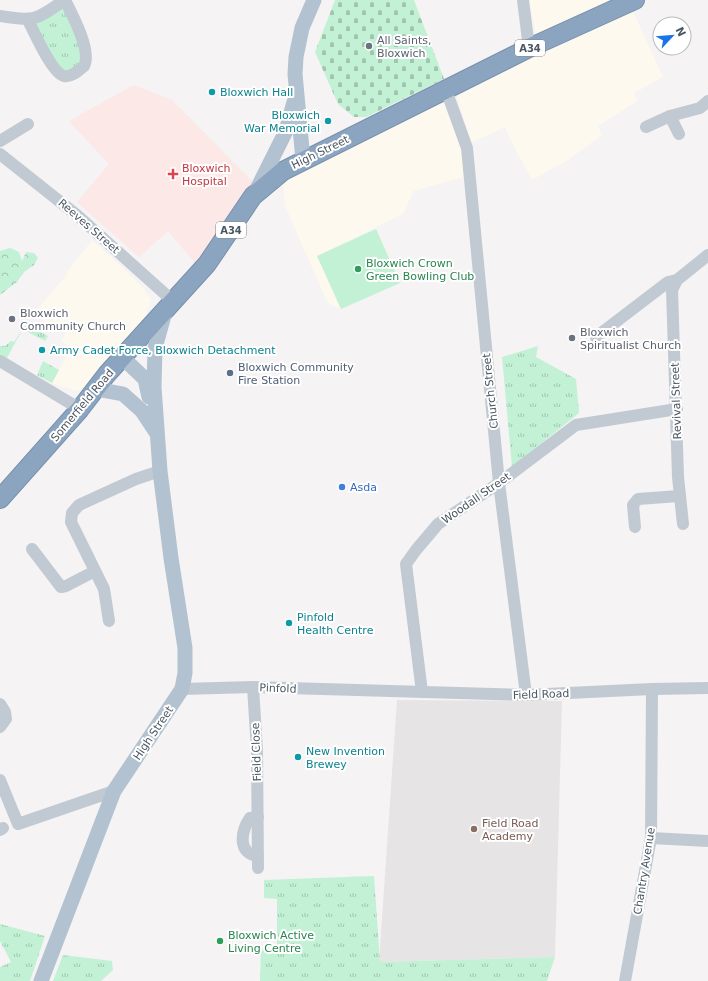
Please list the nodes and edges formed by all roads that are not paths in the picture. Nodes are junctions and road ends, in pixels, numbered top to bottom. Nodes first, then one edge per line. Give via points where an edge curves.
1 (314, 0) edge
2 (523, 0) edge
3 (635, 0) edge
4 (0, 16) edge
5 (28, 20) junction
6 (529, 48) junction
7 (446, 90) junction
8 (296, 96) junction
9 (708, 101) edge
10 (670, 116) junction
11 (28, 124) dead end
12 (646, 128) dead end
13 (679, 134) dead end
14 (0, 141) edge
15 (0, 154) edge
16 (303, 160) junction
17 (253, 196) junction
18 (708, 255) edge
19 (677, 280) junction
20 (170, 307) junction
21 (596, 336) dead end
22 (123, 358) junction
23 (0, 361) edge
24 (96, 389) junction
25 (80, 409) junction
26 (676, 409) junction
27 (157, 433) junction
28 (160, 471) junction
29 (499, 483) junction
30 (679, 496) junction
31 (0, 499) edge
32 (683, 524) dead end
33 (635, 527) dead end
34 (32, 549) dead end
35 (95, 571) junction
36 (108, 621) dead end
37 (253, 687) junction
38 (708, 688) edge
39 (182, 689) junction
40 (652, 689) junction
41 (374, 691) joint
42 (422, 692) junction
43 (526, 696) junction
44 (0, 704) edge
45 (0, 727) edge
46 (0, 780) edge
47 (114, 791) junction
48 (258, 817) junction
49 (651, 838) junction
50 (708, 841) edge
51 (258, 856) junction
52 (258, 868) dead end
53 (41, 981) edge
54 (625, 981) edge

1 - 8 main road via 302,28 296,57
2 - 6 street
3 - 6 highway, High Street / A34
4 - 5 street
5 - 5 street via 39,17 63,1 66,2 76,22 87,56 84,66 73,74 63,76 54,68
6 - 7 highway, High Street / A34
7 - 16 highway, High Street / A34
7 - 29 street, Church Street via 467,148
8 - 16 main road
8 - 17 main road via 286,131
9 - 10 street via 700,108
10 - 12 street
10 - 13 street
11 - 14 street
15 - 20 street, Reeves Street via 78,216
16 - 17 highway, High Street / A34 via 283,171
17 - 20 highway, High Street / A34 via 207,264
18 - 19 street
19 - 21 street via 668,282
19 - 26 street, Revival Street via 672,290
20 - 22 highway, Somerfield Road / A34
20 - 27 main road, High Street via 155,348
22 - 24 highway, Somerfield Road / A34
22 - 27 main road, High Street via 145,379
23 - 25 street
24 - 25 highway, Somerfield Road / A34
24 - 27 main road, High Street via 123,394 142,411
25 - 31 highway, Somerfield Road / A34
26 - 29 street, Woodall Street via 576,425
26 - 30 street, Revival Street
27 - 28 main road, High Street
28 - 35 street via 136,479 74,509 70,517 71,522
28 - 39 main road, High Street via 185,648
29 - 42 street, Woodall Street via 438,524 406,564
29 - 43 street, Church Street
30 - 32 street, Revival Street
30 - 33 street via 638,499 634,505
34 - 35 street via 61,587
35 - 36 street via 106,596
37 - 39 street, Pinfold
37 - 41 street, Pinfold
37 - 48 street, Field Close
38 - 40 street, Field Road
39 - 47 main road, High Street
40 - 43 street, Field Road
40 - 49 street, Chantry Avenue
41 - 42 street, Field Road
42 - 43 street, Field Road
44 - 45 street via 6,718
46 - 47 street via 18,824
47 - 53 main road, High Street
48 - 51 street, Field Close
48 - 51 street via 250,818 244,826 241,838 247,852
49 - 50 street
49 - 54 street, Chantry Avenue
51 - 52 street, Field Close

